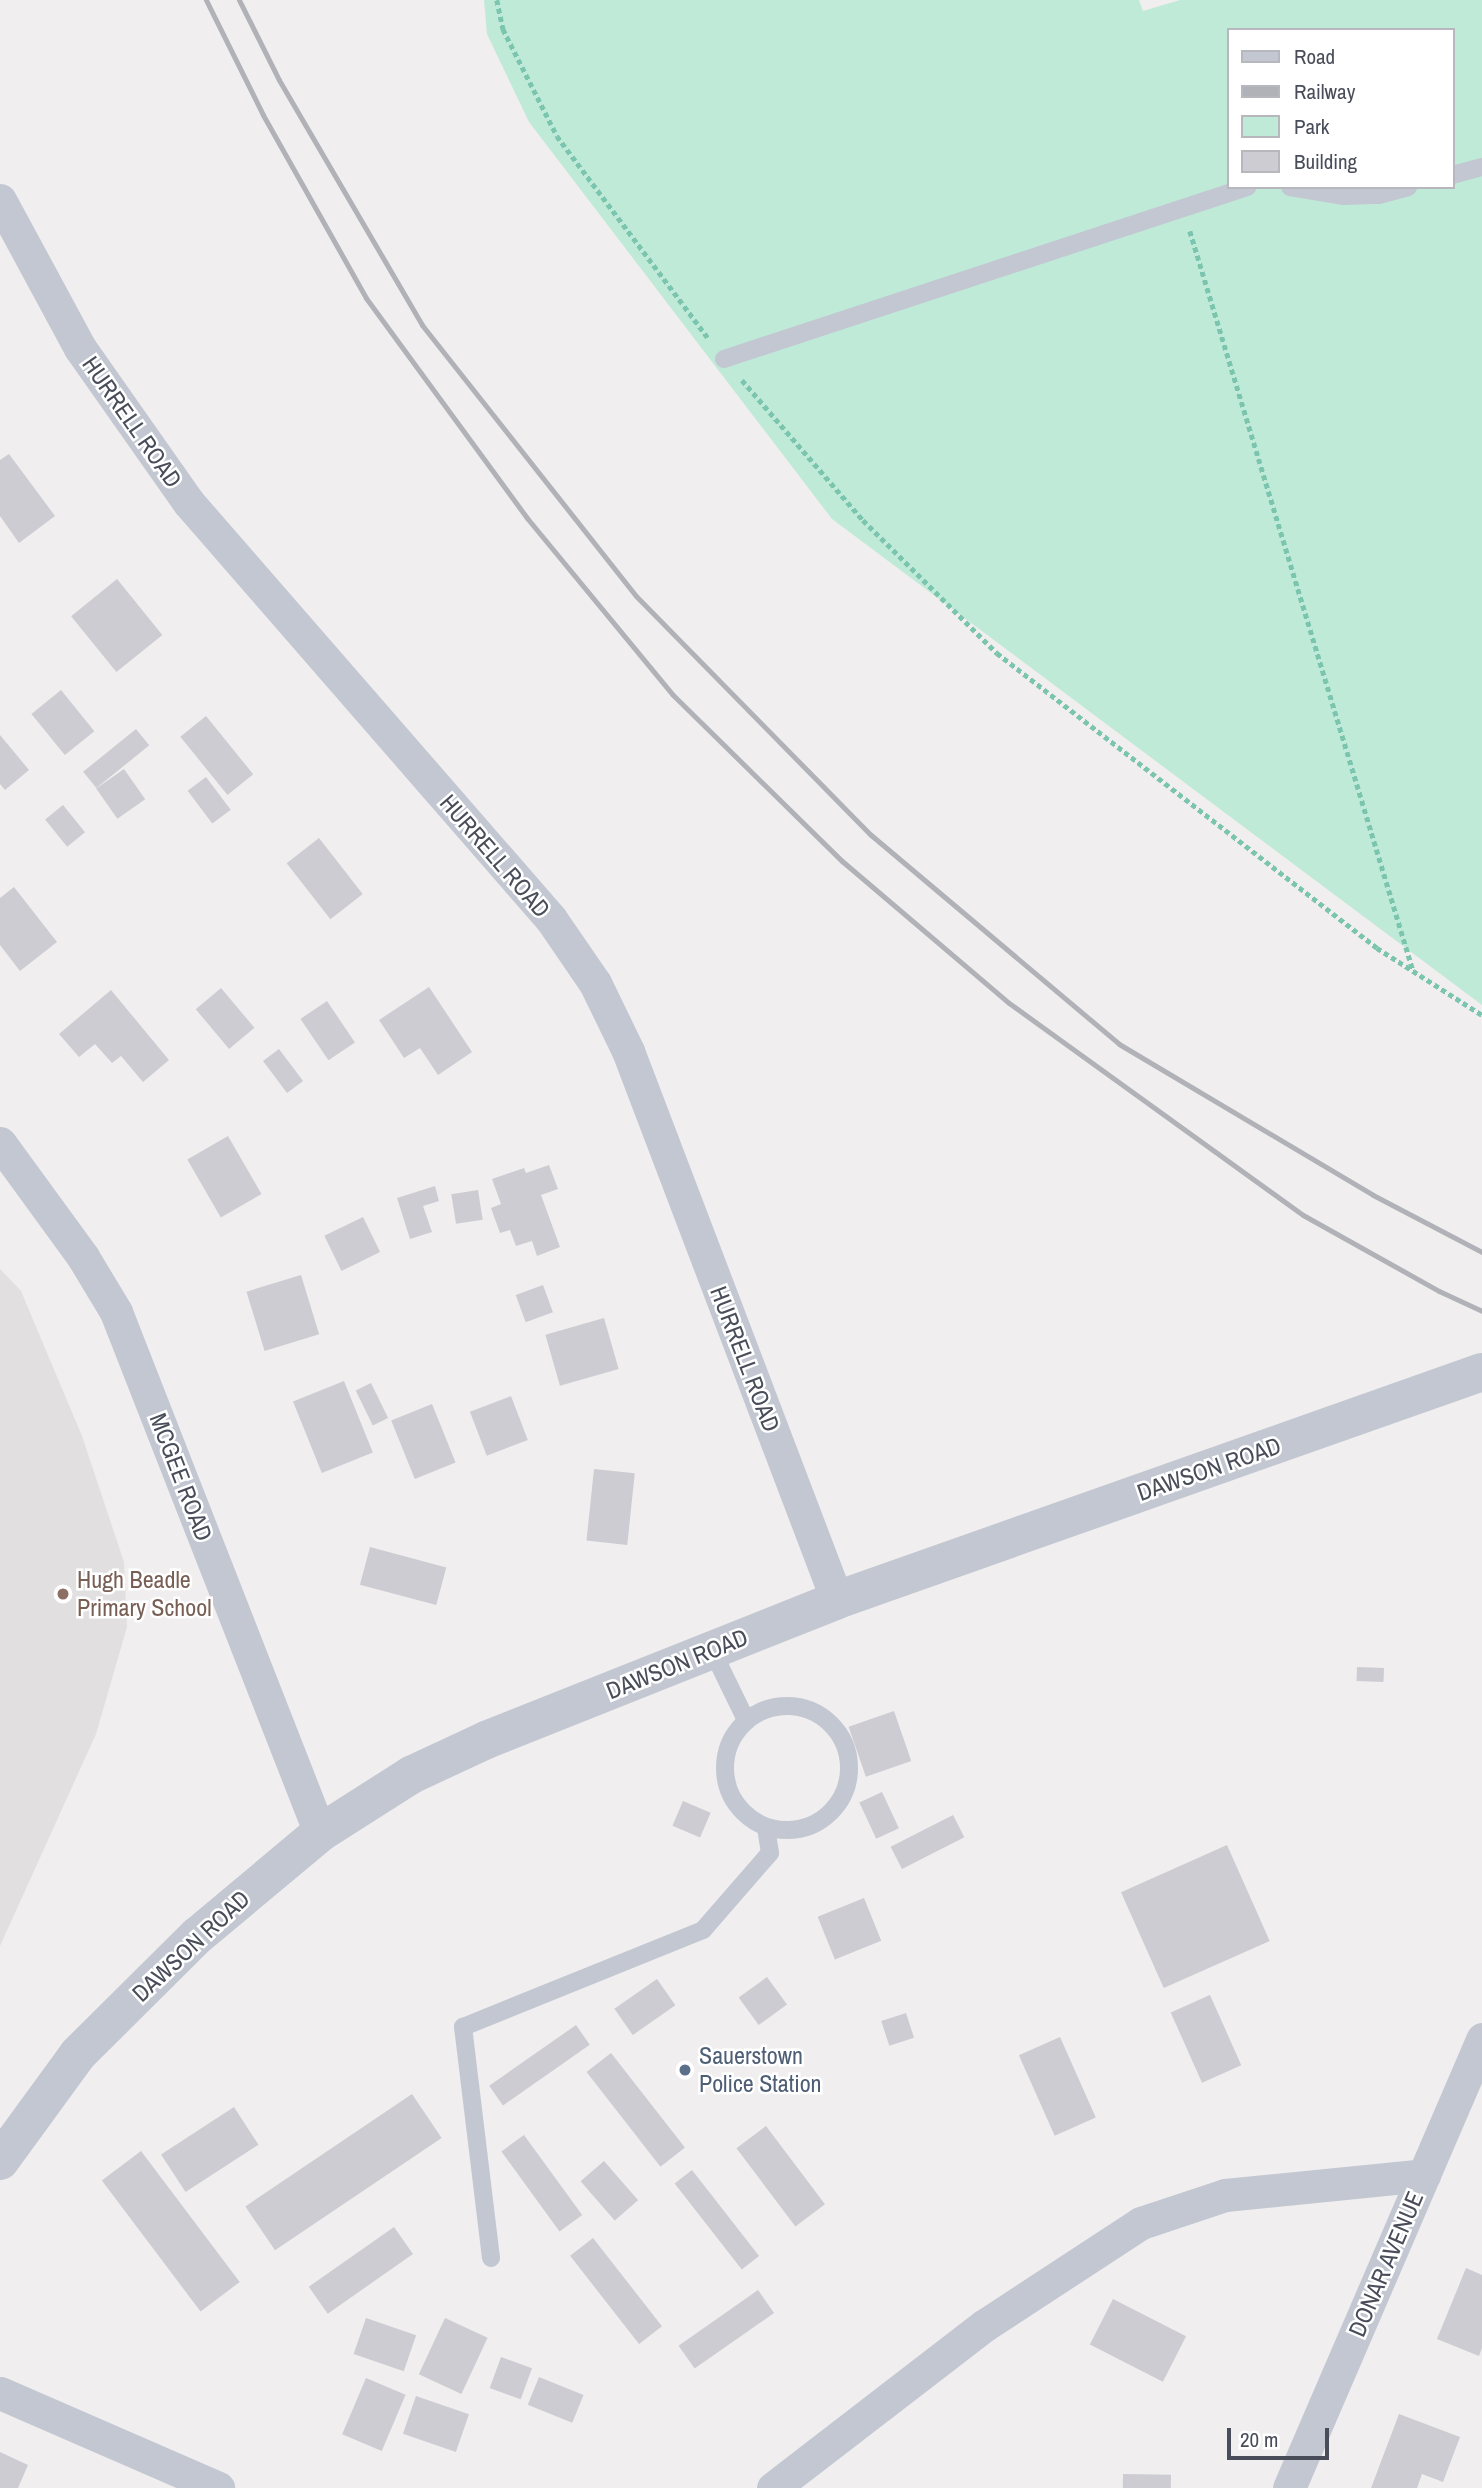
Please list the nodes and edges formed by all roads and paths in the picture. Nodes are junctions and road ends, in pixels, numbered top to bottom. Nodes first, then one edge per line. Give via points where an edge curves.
1 (498, 0) edge
2 (1482, 167) edge
3 (1454, 174) edge
4 (1241, 189) edge
5 (1302, 189) edge
6 (1401, 189) edge
7 (0, 200) edge
8 (1183, 208) junction
9 (723, 359) junction
10 (1413, 971) junction
11 (1482, 1015) edge
12 (0, 1143) edge
13 (1482, 1372) edge
14 (837, 1600) junction
15 (712, 1650) junction
16 (746, 1720) junction
17 (766, 1828) junction
18 (320, 1832) junction
19 (1482, 2039) edge
20 (0, 2161) edge
21 (1424, 2175) junction
22 (491, 2258) dead end
23 (0, 2393) edge
24 (218, 2488) edge
25 (773, 2488) edge
26 (1289, 2488) edge

1 - 9 path via 503,29 557,136
2 - 3 lane
4 - 8 lane
5 - 6 lane via 1344,196
7 - 14 street, HURRELL ROAD via 80,348 189,503 551,919 594,983 628,1051
8 - 9 lane
8 - 10 path
9 - 10 path via 863,520 996,653 1377,948
10 - 11 path
12 - 18 street, MCGEE ROAD via 83,1256 116,1312
13 - 14 street, DAWSON ROAD
14 - 15 street, DAWSON ROAD
15 - 16 lane
15 - 18 street, DAWSON ROAD via 486,1740 411,1775
16 - 17 lane via 730,1741 726,1780 744,1814
16 - 17 lane via 769,1708 795,1706 820,1714 839,1733 849,1757 849,1783 837,1807 817,1824 792,1831
17 - 22 lane via 770,1853 703,1930 463,2027
18 - 20 street, DAWSON ROAD via 197,1936 78,2054
19 - 21 street, DONAR AVENUE
21 - 25 street via 1225,2195 1141,2223 985,2325
21 - 26 street, DONAR AVENUE
23 - 24 street

